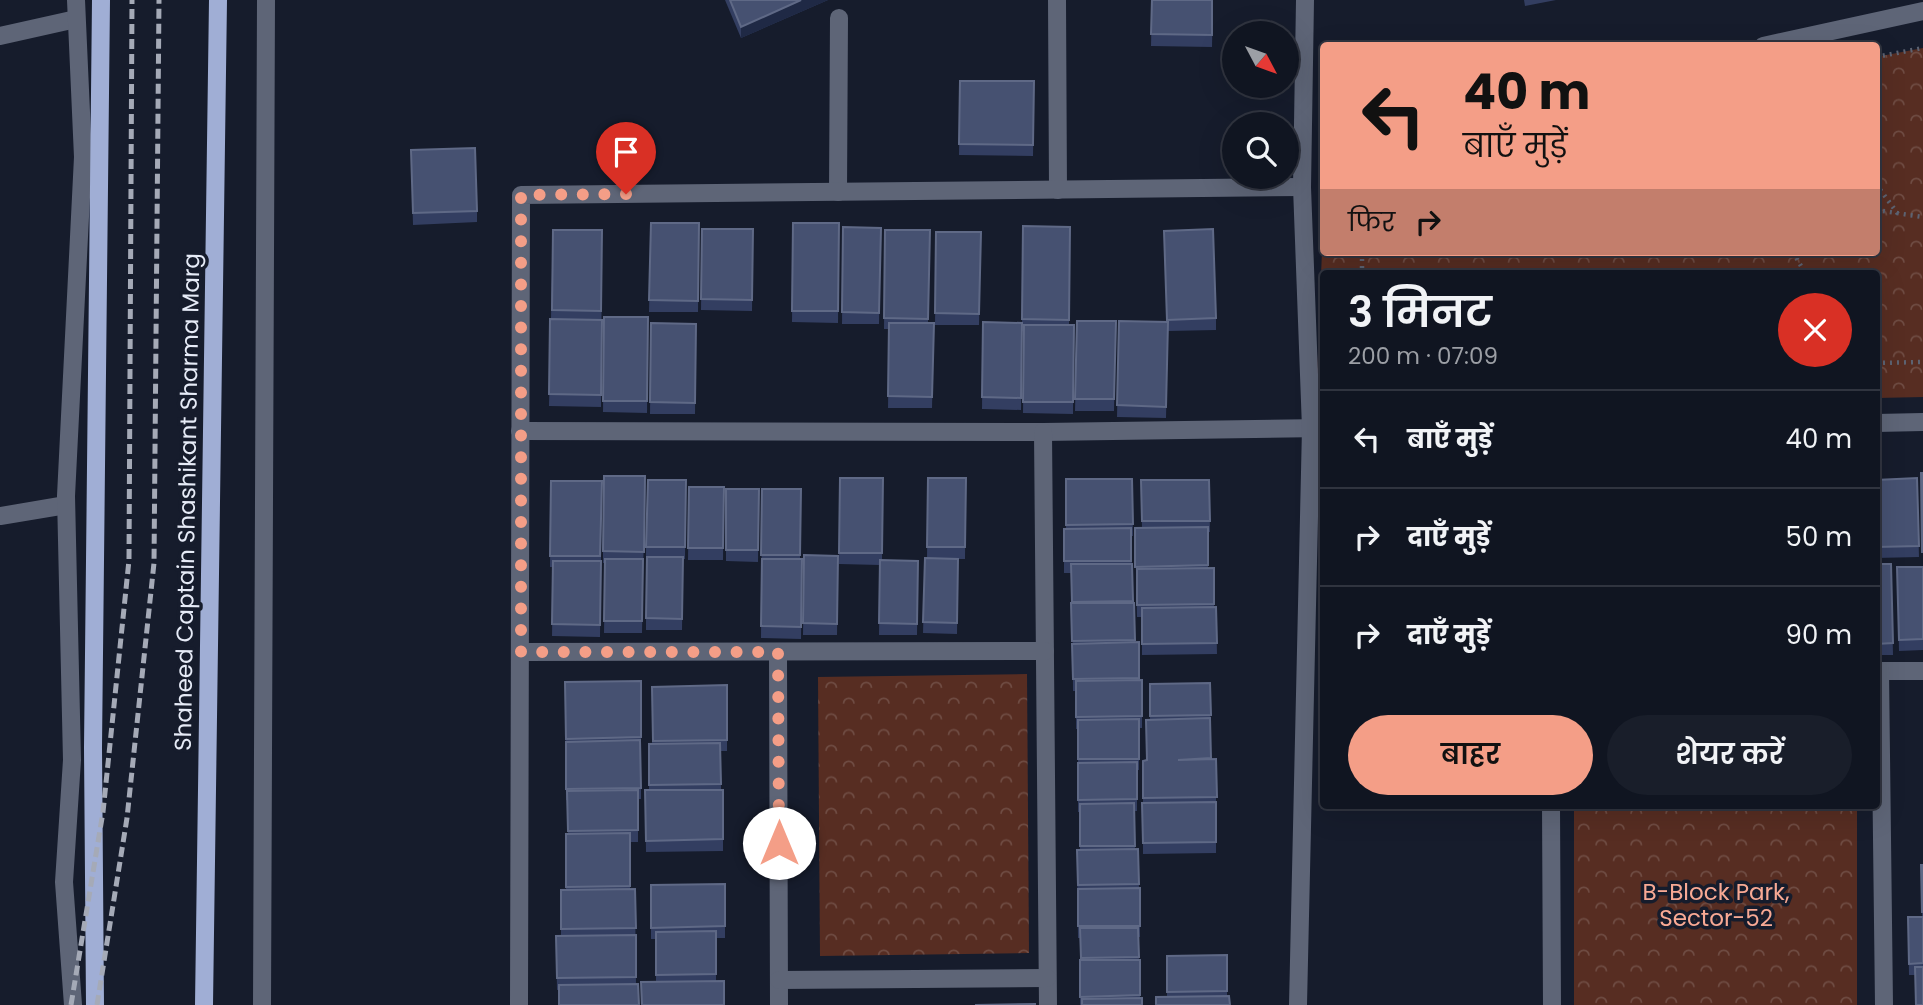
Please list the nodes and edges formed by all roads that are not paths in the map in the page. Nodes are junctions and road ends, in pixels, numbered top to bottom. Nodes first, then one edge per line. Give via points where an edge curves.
1 (76, 0) edge
2 (101, 0) edge
3 (218, 0) edge
4 (266, 0) edge
5 (1057, 0) edge
6 (1305, 0) edge
7 (1923, 11) edge
8 (839, 18) dead end
9 (76, 19) junction
10 (0, 36) edge
11 (1781, 42) edge
12 (1314, 102) edge
13 (1302, 187) junction
14 (1058, 190) junction
15 (838, 192) junction
16 (1923, 422) edge
17 (1880, 423) edge
18 (1317, 428) edge
19 (520, 431) junction
20 (1043, 432) junction
21 (66, 505) junction
22 (0, 516) edge
23 (521, 652) junction
24 (778, 652) junction
25 (1045, 652) junction
26 (1880, 671) edge
27 (1923, 671) edge
28 (1880, 782) edge
29 (1552, 809) edge
30 (1047, 978) junction
31 (779, 980) junction
32 (73, 1005) edge
33 (95, 1005) edge
34 (204, 1005) edge
35 (262, 1005) edge
36 (519, 1005) edge
37 (779, 1005) edge
38 (1048, 1005) edge
39 (1298, 1005) edge
40 (1552, 1005) edge
41 (1884, 1005) edge

1 - 9 street
2 - 33 main road via 93,748
3 - 34 main road, Shaheed Captain Shashikant Sharma Marg
4 - 35 street
5 - 14 street
6 - 12 street
7 - 11 street
8 - 15 street
9 - 10 street
9 - 21 street via 83,157
12 - 13 street
13 - 14 street
13 - 18 street
14 - 15 street
15 - 19 street via 521,195
16 - 17 street
18 - 20 street
18 - 39 street
19 - 20 street
19 - 23 street
20 - 25 street
21 - 22 street
21 - 32 street via 72,760 64,882
23 - 24 street
23 - 36 street
24 - 25 street
24 - 31 street
25 - 30 street
26 - 27 street
28 - 41 street
29 - 40 street
30 - 31 street
30 - 38 street
31 - 37 street

